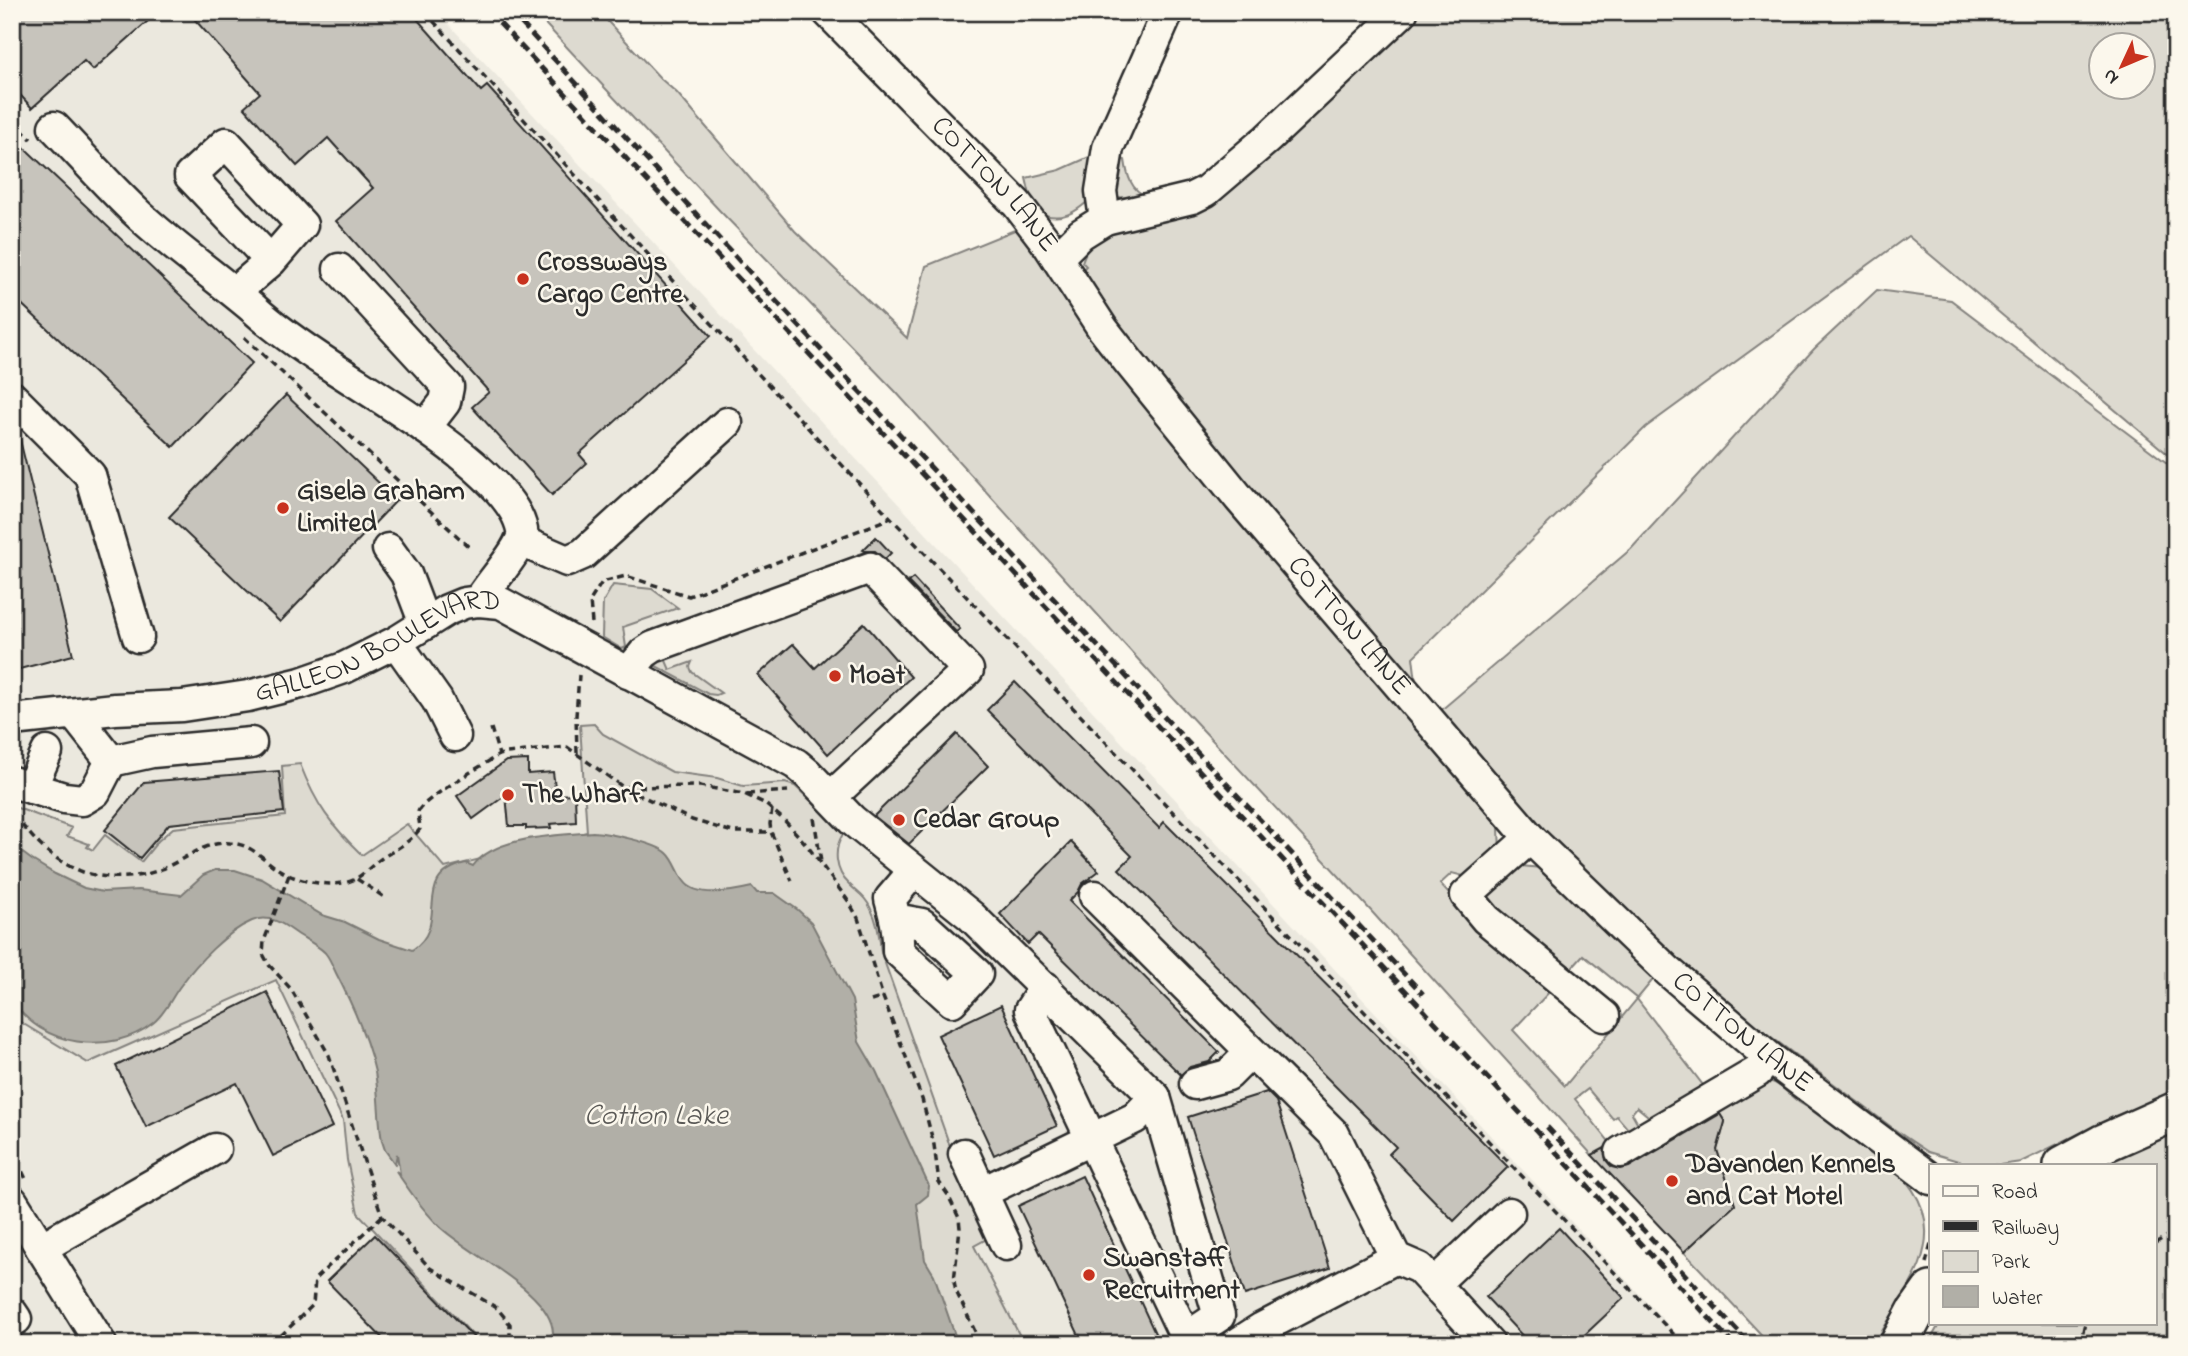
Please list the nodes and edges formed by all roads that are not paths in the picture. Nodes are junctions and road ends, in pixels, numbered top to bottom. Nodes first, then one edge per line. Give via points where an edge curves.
1 (828, 12) edge
2 (1168, 12) edge
3 (1402, 12) edge
4 (54, 127) dead end
5 (1105, 219) junction
6 (1057, 258) junction
7 (271, 261) dead end
8 (339, 269) dead end
9 (235, 292) junction
10 (12, 397) edge
11 (727, 423) dead end
12 (425, 428) junction
13 (522, 541) junction
14 (388, 549) dead end
15 (479, 601) junction
16 (425, 624) junction
17 (138, 637) dead end
18 (396, 642) junction
19 (628, 673) junction
20 (74, 714) junction
21 (12, 720) edge
22 (455, 736) dead end
23 (251, 743) dead end
24 (47, 752) dead end
25 (111, 761) junction
26 (22, 785) edge
27 (830, 808) junction
28 (1530, 838) junction
29 (914, 872) junction
30 (1095, 896) dead end
31 (895, 919) dead end
32 (1045, 987) junction
33 (1604, 1016) dead end
34 (1251, 1052) junction
35 (1770, 1058) junction
36 (1195, 1084) dead end
37 (1155, 1097) junction
38 (2176, 1111) edge
39 (1090, 1140) junction
40 (215, 1149) dead end
41 (1621, 1152) dead end
42 (964, 1154) dead end
43 (2065, 1164) edge
44 (1929, 1177) edge
45 (983, 1192) junction
46 (12, 1200) edge
47 (1509, 1213) dead end
48 (1006, 1244) dead end
49 (41, 1248) junction
50 (1396, 1258) junction
51 (1434, 1284) junction
52 (1929, 1294) edge
53 (12, 1313) edge
54 (12, 1321) edge
55 (1185, 1341) edge
56 (99, 1343) edge
57 (1237, 1344) edge
58 (1489, 1344) edge
59 (1899, 1344) edge

1 - 6 street, COTTON LANE via 1017,204
2 - 5 street via 1108,148 1101,191
3 - 5 street via 1206,191
4 - 9 street via 139,215
5 - 6 street
6 - 28 street, COTTON LANE via 1103,329 1239,498
7 - 9 street
8 - 12 street via 448,387 444,402
9 - 12 street via 327,364
10 - 17 street via 90,475
11 - 13 street via 583,554 567,561
12 - 13 street via 498,489 512,506
13 - 15 street
14 - 16 street via 406,574
15 - 16 street, GALLEON BOULEVARD via 447,610
15 - 19 street, GALLEON BOULEVARD via 501,603
16 - 18 street, GALLEON BOULEVARD
18 - 20 street, GALLEON BOULEVARD via 344,668 248,696
18 - 22 street
19 - 27 street, GALLEON BOULEVARD via 785,756 808,774
19 - 27 street via 653,647 870,568 968,670
20 - 21 street, GALLEON BOULEVARD
20 - 25 street
23 - 25 street via 152,752
24 - 26 street
25 - 26 street via 95,792 82,800
27 - 29 street, GALLEON BOULEVARD
28 - 33 street via 1466,895 1486,919
28 - 35 street, COTTON LANE via 1668,971
29 - 31 street via 890,900
29 - 32 street, GALLEON BOULEVARD via 958,904
30 - 34 street
32 - 37 street, GALLEON BOULEVARD
32 - 39 street via 1030,1010
34 - 36 street via 1228,1074
34 - 50 street via 1335,1134
35 - 41 street via 1757,1072
35 - 44 street, COTTON LANE
37 - 39 street via 1135,1118
37 - 55 street via 1219,1316
38 - 43 main road
39 - 45 street
39 - 55 street
40 - 49 street
42 - 45 street
45 - 48 street
46 - 49 street
47 - 51 street
49 - 56 street
50 - 51 street via 1419,1268
50 - 57 street
51 - 58 street
52 - 59 main road
53 - 54 street via 16,1319

